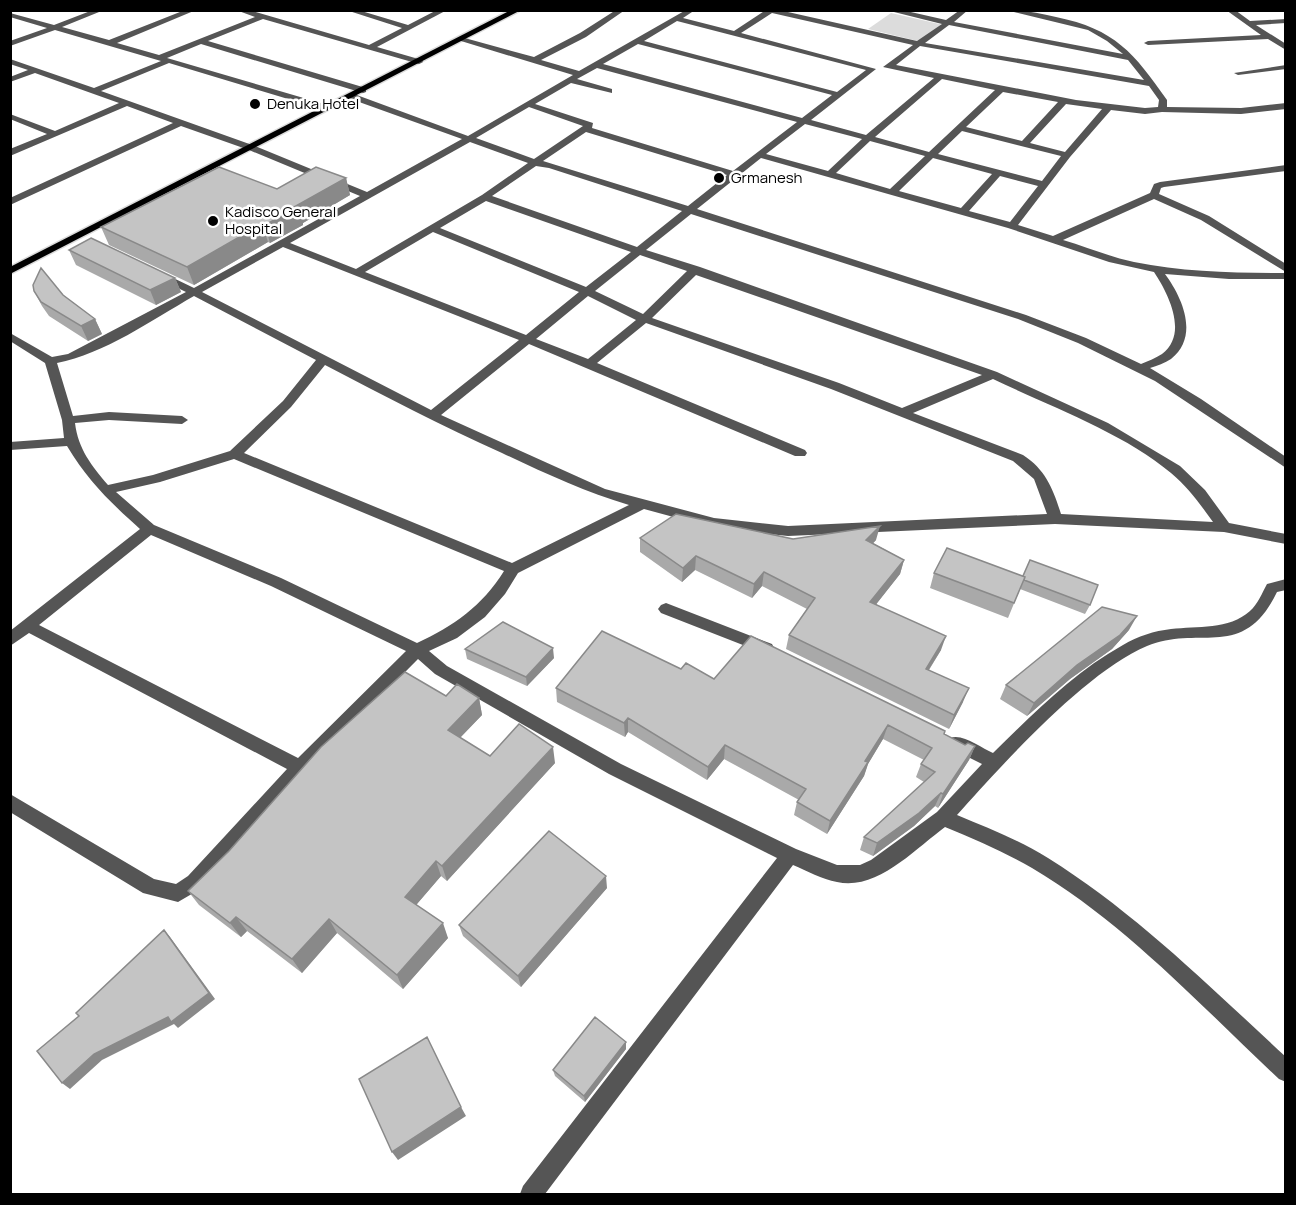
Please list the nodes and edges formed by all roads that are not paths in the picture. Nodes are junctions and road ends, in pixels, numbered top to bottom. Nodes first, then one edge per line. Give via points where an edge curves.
1 (101, 10) edge
2 (193, 10) edge
3 (239, 10) edge
4 (349, 10) edge
5 (372, 10) edge
6 (444, 10) edge
7 (518, 10) edge
8 (622, 10) edge
9 (692, 10) edge
10 (889, 10) edge
11 (965, 10) edge
12 (1009, 10) edge
13 (1229, 10) edge
14 (772, 11) edge
15 (10, 15) edge
16 (364, 15) junction
17 (262, 17) junction
18 (677, 19) junction
19 (1286, 21) edge
20 (1248, 23) junction
21 (948, 24) junction
22 (54, 28) junction
23 (408, 28) junction
24 (735, 34) junction
25 (1267, 37) junction
26 (464, 39) junction
27 (203, 42) junction
28 (639, 42) junction
29 (1148, 43) dead end
30 (10, 44) edge
31 (109, 44) junction
32 (920, 44) junction
33 (369, 48) junction
34 (1286, 48) edge
35 (1129, 58) junction
36 (166, 59) junction
37 (10, 61) edge
38 (533, 61) junction
39 (419, 62) junction
40 (596, 66) junction
41 (891, 66) junction
42 (1286, 67) edge
43 (872, 69) junction
44 (34, 70) junction
45 (580, 74) junction
46 (1238, 74) dead end
47 (941, 76) junction
48 (10, 80) edge
49 (570, 80) junction
50 (1151, 84) junction
51 (1002, 88) junction
52 (363, 90) junction
53 (609, 91) dead end
54 (94, 92) junction
55 (840, 95) junction
56 (351, 96) junction
57 (1065, 100) junction
58 (125, 104) junction
59 (527, 104) junction
60 (1286, 106) edge
61 (1108, 107) junction
62 (328, 108) junction
63 (1162, 110) junction
64 (10, 116) edge
65 (803, 122) junction
66 (180, 123) junction
67 (960, 128) junction
68 (587, 129) junction
69 (56, 134) junction
70 (868, 138) junction
71 (467, 140) junction
72 (1024, 144) junction
73 (252, 148) junction
74 (10, 153) edge
75 (933, 154) junction
76 (1067, 154) junction
77 (760, 155) junction
78 (535, 163) junction
79 (1286, 168) edge
80 (998, 173) junction
81 (734, 174) junction
82 (829, 175) junction
83 (1043, 184) junction
84 (10, 189) edge
85 (891, 193) junction
86 (366, 195) junction
87 (1154, 195) junction
88 (24, 196) junction
89 (485, 196) junction
90 (10, 202) edge
91 (688, 211) junction
92 (963, 212) junction
93 (1012, 226) junction
94 (432, 228) junction
95 (78, 237) junction
96 (1054, 240) junction
97 (89, 242) edge
98 (282, 243) junction
99 (639, 250) junction
100 (696, 269) junction
101 (1158, 269) junction
102 (1286, 269) edge
103 (10, 271) edge
104 (152, 272) edge
105 (358, 272) junction
106 (1286, 276) edge
107 (194, 292) junction
108 (588, 292) junction
109 (644, 319) junction
110 (10, 336) edge
111 (526, 339) junction
112 (323, 360) junction
113 (50, 361) junction
114 (589, 364) junction
115 (1141, 368) junction
116 (993, 375) junction
117 (902, 413) junction
118 (432, 416) junction
119 (68, 420) junction
120 (182, 420) dead end
121 (70, 442) junction
122 (10, 446) edge
123 (800, 453) dead end
124 (236, 454) junction
125 (1286, 464) edge
126 (105, 490) junction
127 (642, 504) junction
128 (1055, 519) junction
129 (1224, 527) junction
130 (149, 530) junction
131 (1286, 538) edge
132 (513, 569) junction
133 (1286, 584) edge
134 (666, 609) dead end
135 (28, 626) junction
136 (10, 640) edge
137 (417, 650) junction
138 (776, 653) edge
139 (942, 736) edge
140 (994, 762) junction
141 (300, 768) junction
142 (10, 802) edge
143 (943, 818) junction
144 (790, 855) junction
145 (1286, 1072) edge
146 (531, 1194) edge

1 - 22 street
2 - 31 street
3 - 17 street
4 - 16 street
5 - 16 street
6 - 23 street
7 - 26 main road
8 - 38 street
9 - 18 street
10 - 21 street
11 - 21 street
12 - 35 street via 1097,31
13 - 20 street
14 - 24 street
14 - 32 street
15 - 22 street
16 - 23 street
17 - 27 street
17 - 33 street
18 - 24 street
18 - 28 street
19 - 20 street
20 - 25 street
21 - 32 street
21 - 35 street
22 - 30 street
22 - 31 street
23 - 33 street
24 - 43 street
25 - 29 street
25 - 34 street
26 - 38 street
26 - 39 main road
27 - 36 street
27 - 52 street
28 - 40 street
28 - 55 street
31 - 36 street
32 - 41 street
32 - 50 street
33 - 39 street
35 - 50 street
36 - 54 street
36 - 62 street
37 - 44 street
38 - 45 street
39 - 52 main road
40 - 45 street
40 - 65 street
41 - 43 street
41 - 47 street
42 - 46 street
43 - 55 street
44 - 48 street
44 - 54 street
45 - 49 street
47 - 51 street
47 - 70 street
49 - 53 street
49 - 59 street
50 - 63 street via 1163,100
51 - 57 street
51 - 67 street
52 - 56 main road
54 - 58 street
55 - 65 street
56 - 62 main road
56 - 71 street
57 - 61 street
57 - 72 street
58 - 66 street
58 - 69 street
59 - 68 street via 586,122 590,125
59 - 71 street
60 - 63 street via 1241,111
61 - 63 street
61 - 76 street
62 - 73 main road
64 - 69 street
65 - 70 street
65 - 77 street
66 - 73 street
66 - 88 street
67 - 72 street
67 - 75 street
68 - 78 street
68 - 81 street
69 - 74 street
70 - 75 street
70 - 82 street
71 - 78 street
71 - 86 street
72 - 76 street
73 - 86 street
73 - 95 main road
75 - 80 street
75 - 85 street
76 - 83 street
77 - 81 street
77 - 82 street
78 - 89 street
78 - 91 street
79 - 87 street via 1163,184 1157,186
80 - 83 street
80 - 92 street
81 - 91 street
82 - 85 street
83 - 93 street
84 - 88 street
85 - 92 street
86 - 98 street
87 - 96 street
87 - 102 street via 1205,218
88 - 90 street
89 - 94 street
89 - 99 street
91 - 99 street
91 - 115 street via 1022,317
92 - 93 street
93 - 96 street
94 - 105 street
94 - 108 street
95 - 97 street
95 - 103 main road
96 - 101 street
98 - 105 street
98 - 107 street
99 - 100 street
99 - 108 street
100 - 109 street
100 - 116 street
101 - 106 street
101 - 115 street via 1169,286 1180,318 1179,335 1168,355
104 - 107 street
105 - 111 street
107 - 112 street
107 - 113 street via 90,349
108 - 109 street
108 - 111 street
109 - 114 street
109 - 117 street
110 - 113 street
111 - 114 street
111 - 118 street
112 - 118 street
112 - 124 street
113 - 119 street
114 - 123 street
115 - 125 street via 1209,409
116 - 117 street
116 - 129 street via 1104,426 1175,469 1200,493
117 - 128 street via 1034,467 1045,483
118 - 127 street via 601,492
119 - 120 street via 109,416
119 - 121 street
121 - 122 street
121 - 126 street
124 - 126 street
124 - 132 street
126 - 130 street
127 - 128 street via 714,523 788,531
127 - 132 street
128 - 129 street
129 - 131 street
130 - 135 street
130 - 137 street via 276,582
132 - 137 street via 480,613 452,634
133 - 140 street via 1272,588 1247,623 1228,630 1166,634 1142,642 1085,678
134 - 138 street
135 - 136 street
135 - 141 street
137 - 141 street
137 - 144 street via 451,676 615,769
139 - 140 street
140 - 143 street
141 - 142 street via 195,882 178,893 150,887
143 - 144 street via 861,874 837,874
143 - 145 street via 999,839 1070,882 1143,941
144 - 146 street

